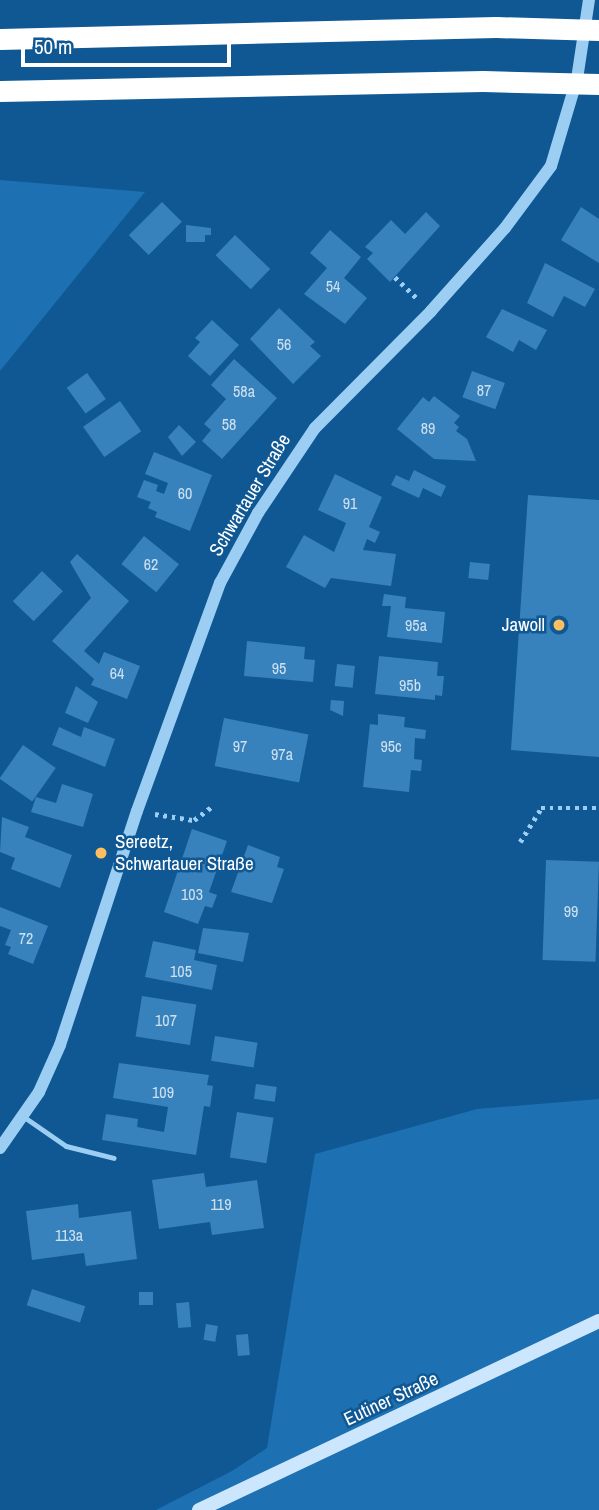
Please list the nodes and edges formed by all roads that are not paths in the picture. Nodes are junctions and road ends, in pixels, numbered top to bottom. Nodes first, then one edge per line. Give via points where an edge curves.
1 (589, 0) edge
2 (599, 30) edge
3 (0, 40) edge
4 (599, 84) edge
5 (0, 91) edge
6 (24, 1117) junction
7 (0, 1148) edge
8 (114, 1157) dead end
9 (599, 1321) edge
10 (199, 1510) edge

1 - 6 street, Schwartauer Straße via 578,79 551,166 505,228 431,311 314,428 258,513 220,583 137,811 60,1045
2 - 3 highway, bridge via 496,27
4 - 5 highway, bridge via 483,81
6 - 7 street, Schwartauer Straße
6 - 8 lane via 66,1146
9 - 10 main road, Eutiner Straße

